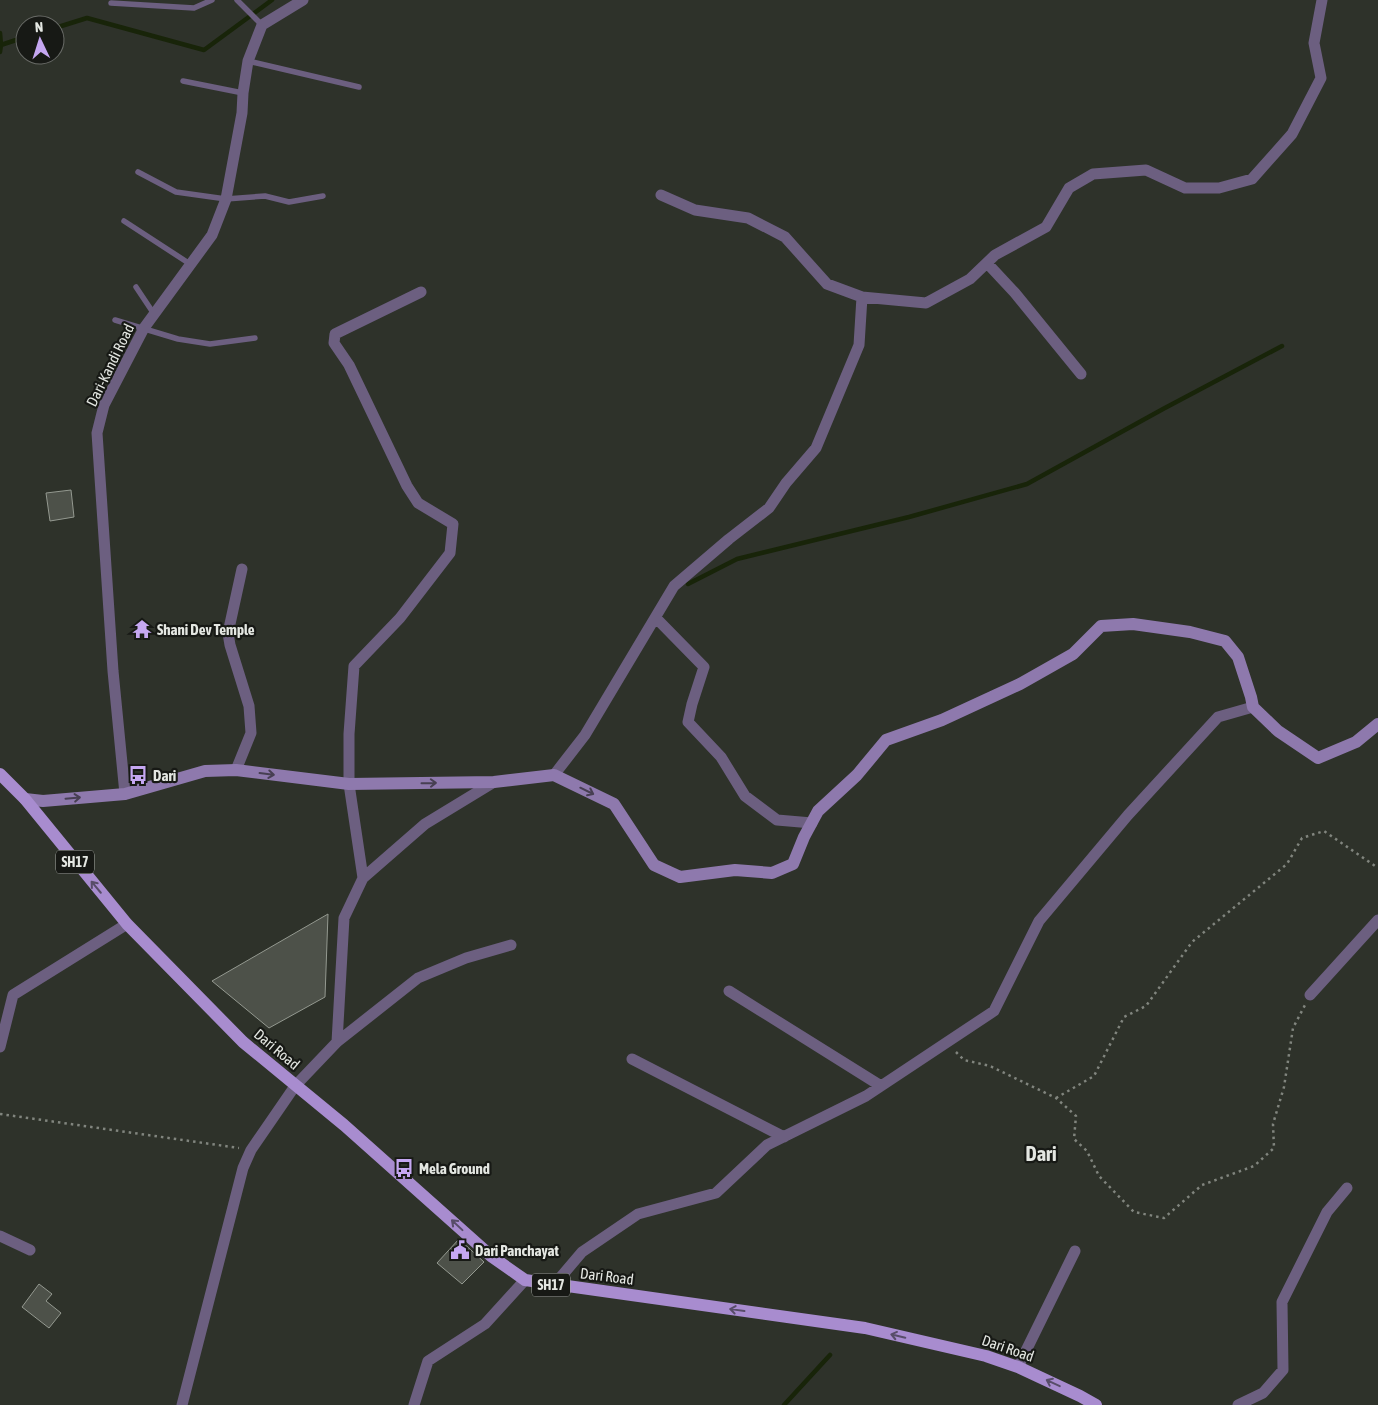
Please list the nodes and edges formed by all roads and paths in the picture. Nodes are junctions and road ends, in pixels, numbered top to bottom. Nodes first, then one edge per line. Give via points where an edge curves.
1 (212, 0) edge
2 (237, 0) edge
3 (303, 0) edge
4 (1322, 0) edge
5 (111, 3) dead end
6 (262, 25) junction
7 (248, 60) junction
8 (183, 81) dead end
9 (359, 87) dead end
10 (243, 94) junction
11 (138, 172) dead end
12 (661, 195) dead end
13 (323, 196) dead end
14 (226, 199) junction
15 (124, 221) dead end
16 (987, 263) junction
17 (190, 264) junction
18 (136, 287) dead end
19 (422, 292) dead end
20 (862, 297) junction
21 (154, 314) junction
22 (115, 320) dead end
23 (144, 328) junction
24 (255, 338) dead end
25 (1081, 374) dead end
26 (242, 569) dead end
27 (656, 618) junction
28 (1253, 708) junction
29 (1378, 724) edge
30 (236, 770) junction
31 (0, 774) edge
32 (554, 775) junction
33 (494, 782) junction
34 (349, 784) junction
35 (126, 794) junction
36 (25, 799) junction
37 (812, 823) junction
38 (1378, 868) edge
39 (363, 878) junction
40 (1378, 920) edge
41 (127, 924) junction
42 (511, 945) dead end
43 (729, 991) dead end
44 (1310, 995) joint
45 (337, 1042) junction
46 (946, 1043) junction
47 (0, 1047) edge
48 (632, 1059) dead end
49 (295, 1086) junction
50 (882, 1086) junction
51 (1056, 1098) junction
52 (0, 1114) edge
53 (784, 1137) junction
54 (250, 1150) junction
55 (1347, 1188) dead end
56 (0, 1236) edge
57 (30, 1250) dead end
58 (1075, 1251) dead end
59 (525, 1280) junction
60 (554, 1285) junction
61 (1018, 1367) junction
62 (182, 1405) edge
63 (414, 1405) edge
64 (1096, 1405) edge
65 (1238, 1405) edge

1 - 5 lane via 194,8
2 - 6 lane
3 - 6 street
4 - 16 street via 1314,42 1321,78 1292,134 1252,179 1219,188 1185,188 1146,170 1094,174 1069,188 1046,226 995,255
6 - 7 street, Dari-Kandi Road
7 - 9 lane
7 - 10 street, Dari-Kandi Road
8 - 10 lane
10 - 14 street, Dari-Kandi Road
11 - 14 lane via 176,192
12 - 20 street via 695,210 756,222 785,237 827,284
13 - 14 lane via 289,202 265,196
14 - 17 street, Dari-Kandi Road via 212,236
15 - 17 lane
16 - 20 street via 970,280 926,303
16 - 25 street
17 - 21 street, Dari-Kandi Road
18 - 21 lane
19 - 34 street via 335,334 334,344 349,365 406,486 418,503 453,524 450,553 400,618 354,666
20 - 27 street via 859,345 816,448 769,508 674,586
21 - 23 street, Dari-Kandi Road
22 - 23 lane
23 - 24 lane via 178,339 210,344
23 - 35 street, Dari-Kandi Road via 104,404 97,433 113,671
26 - 30 street via 228,633 249,706 251,733
27 - 32 street via 585,735
27 - 37 street via 704,667 688,722 721,756 746,796 777,820
28 - 29 street via 1278,731 1318,758 1356,742
28 - 37 street via 1238,657 1225,641 1133,624 1101,626 1074,654 1020,684 942,720 886,740 857,775 818,811
28 - 46 street via 1218,717 1128,814 1040,922 994,1011
30 -> 34 street
30 - 35 street via 205,771
31 - 36 main road, SH17
32 - 33 street
32 -> 37 street via 614,804 654,865 680,877 735,870 772,873 793,864
34 -> 33 street
33 - 39 street via 425,824
34 - 39 street
36 -> 35 street via 43,801
41 -> 36 main road, Dari Road / SH17
38 - 51 path via 1324,831 1302,838 1287,864 1192,942 1146,1006 1124,1017 1094,1076
39 - 45 street via 344,918
40 - 44 street
41 - 47 street via 13,995
41 - 49 main road, Dari Road / SH17 via 242,1042
42 - 45 street via 466,958 418,978
43 - 50 street
44 - 51 path via 1294,1028 1284,1087 1273,1124 1274,1148 1254,1166 1202,1184 1164,1218 1134,1212 1100,1176 1088,1151 1074,1139 1076,1116
45 - 49 street
46 - 50 street
46 - 51 path via 964,1060 990,1066
48 - 53 street
49 - 54 street
59 -> 49 main road, Dari Road / SH17 via 491,1256 344,1125
50 - 53 street
52 - 54 path
53 - 60 street via 767,1145 716,1193 638,1214 582,1252
54 - 62 street via 242,1168
55 - 65 street via 1327,1212 1282,1302 1283,1370 1263,1393
56 - 57 street
58 - 61 street
59 - 60 main road, Dari Road / SH17
59 - 63 street via 485,1324 428,1361
61 -> 60 main road, Dari Road / SH17 via 986,1356 865,1328
64 -> 61 main road, Dari Road / SH17

